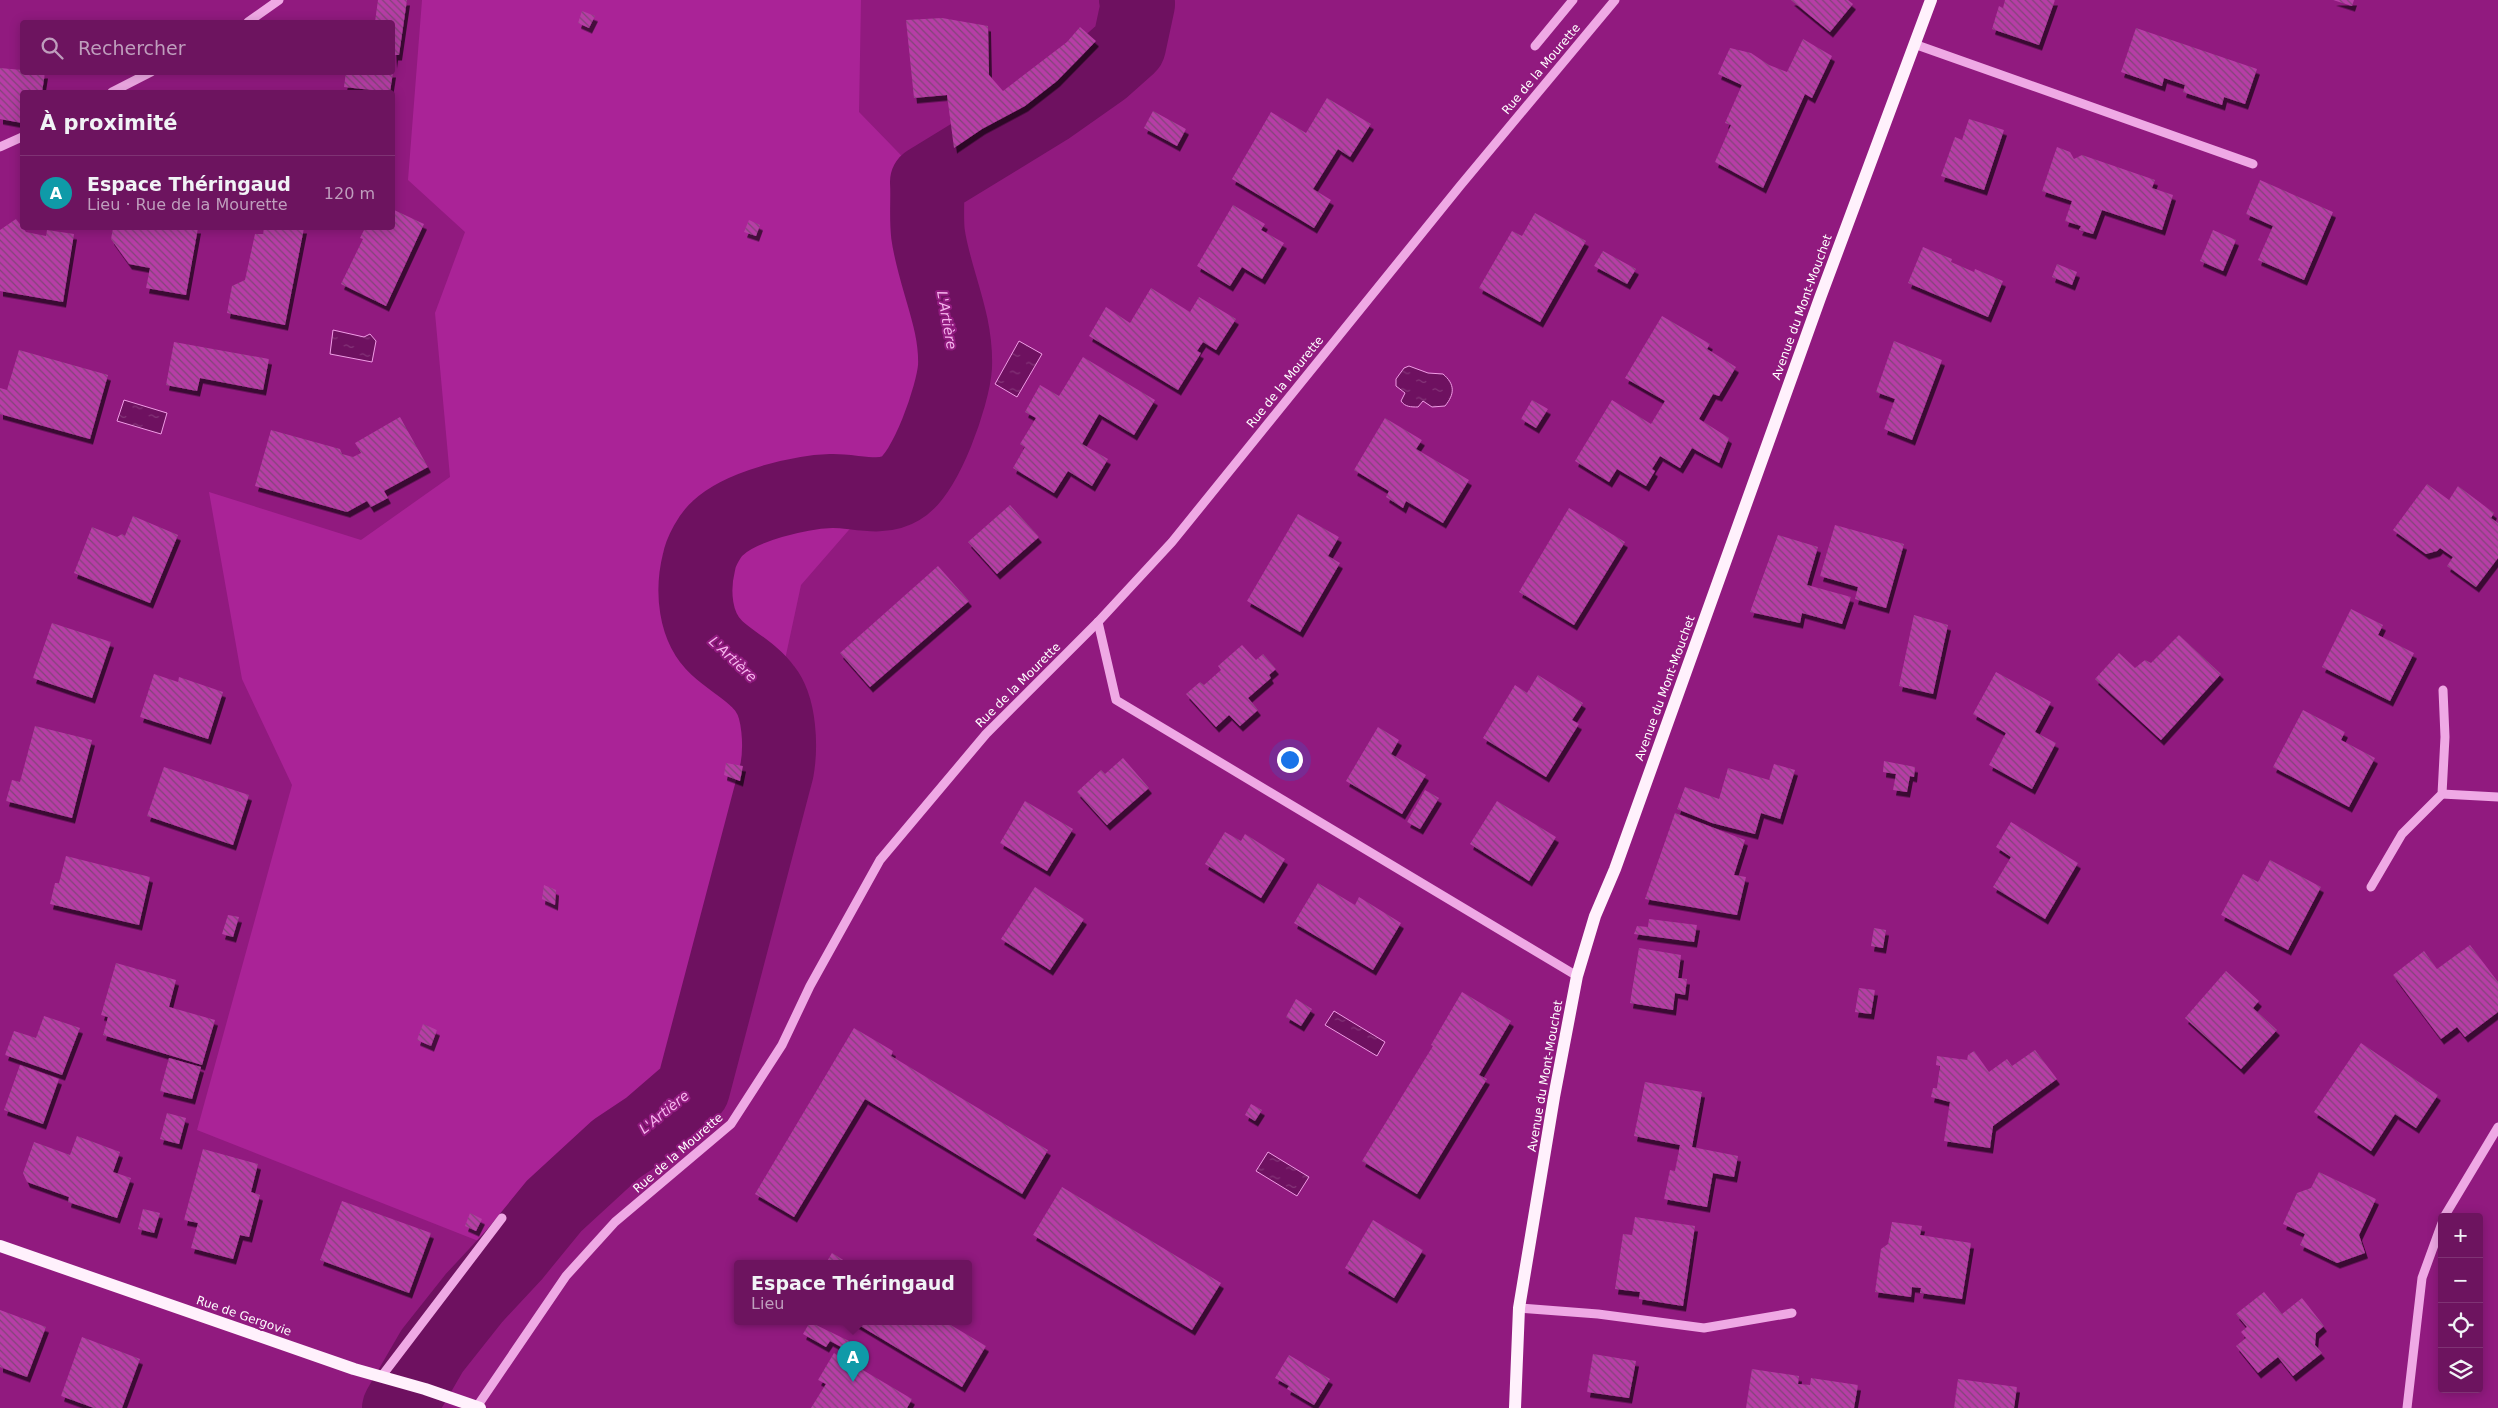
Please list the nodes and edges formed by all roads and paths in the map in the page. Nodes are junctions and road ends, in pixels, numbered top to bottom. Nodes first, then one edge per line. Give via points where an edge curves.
1 (278, 0) edge
2 (1573, 0) edge
3 (1615, 0) edge
4 (1931, 0) edge
5 (251, 20) edge
6 (1914, 44) junction
7 (1534, 46) dead end
8 (146, 75) edge
9 (116, 90) edge
10 (20, 138) edge
11 (0, 147) edge
12 (2253, 164) dead end
13 (1098, 622) junction
14 (2443, 690) dead end
15 (2442, 794) junction
16 (2498, 797) edge
17 (2371, 887) dead end
18 (1577, 976) junction
19 (2498, 1127) edge
20 (2446, 1213) edge
21 (502, 1218) dead end
22 (2438, 1234) edge
23 (0, 1246) edge
24 (1519, 1308) junction
25 (1792, 1313) dead end
26 (381, 1377) junction
27 (477, 1408) edge
28 (1515, 1408) edge
29 (2407, 1408) edge

1 - 5 street
2 - 7 street
3 - 13 street, Rue de la Mourette via 1172,542
4 - 6 main road, Avenue du Mont-Mouchet
6 - 12 street
6 - 18 main road, Avenue du Mont-Mouchet via 1595,916
8 - 9 street
10 - 11 street
13 - 18 street via 1116,700
13 - 27 street, Rue de la Mourette via 986,734 880,860 810,986 782,1045 731,1124 614,1222 566,1276
14 - 15 street
15 - 16 street
15 - 17 street via 2402,834
18 - 24 main road, Avenue du Mont-Mouchet
19 - 20 street
21 - 26 street
22 - 29 street via 2422,1278
23 - 26 main road, Rue de Gergovie
24 - 25 street via 1598,1314 1704,1328
24 - 28 main road, Avenue du Mont-Mouchet
26 - 27 main road, Rue de Gergovie

